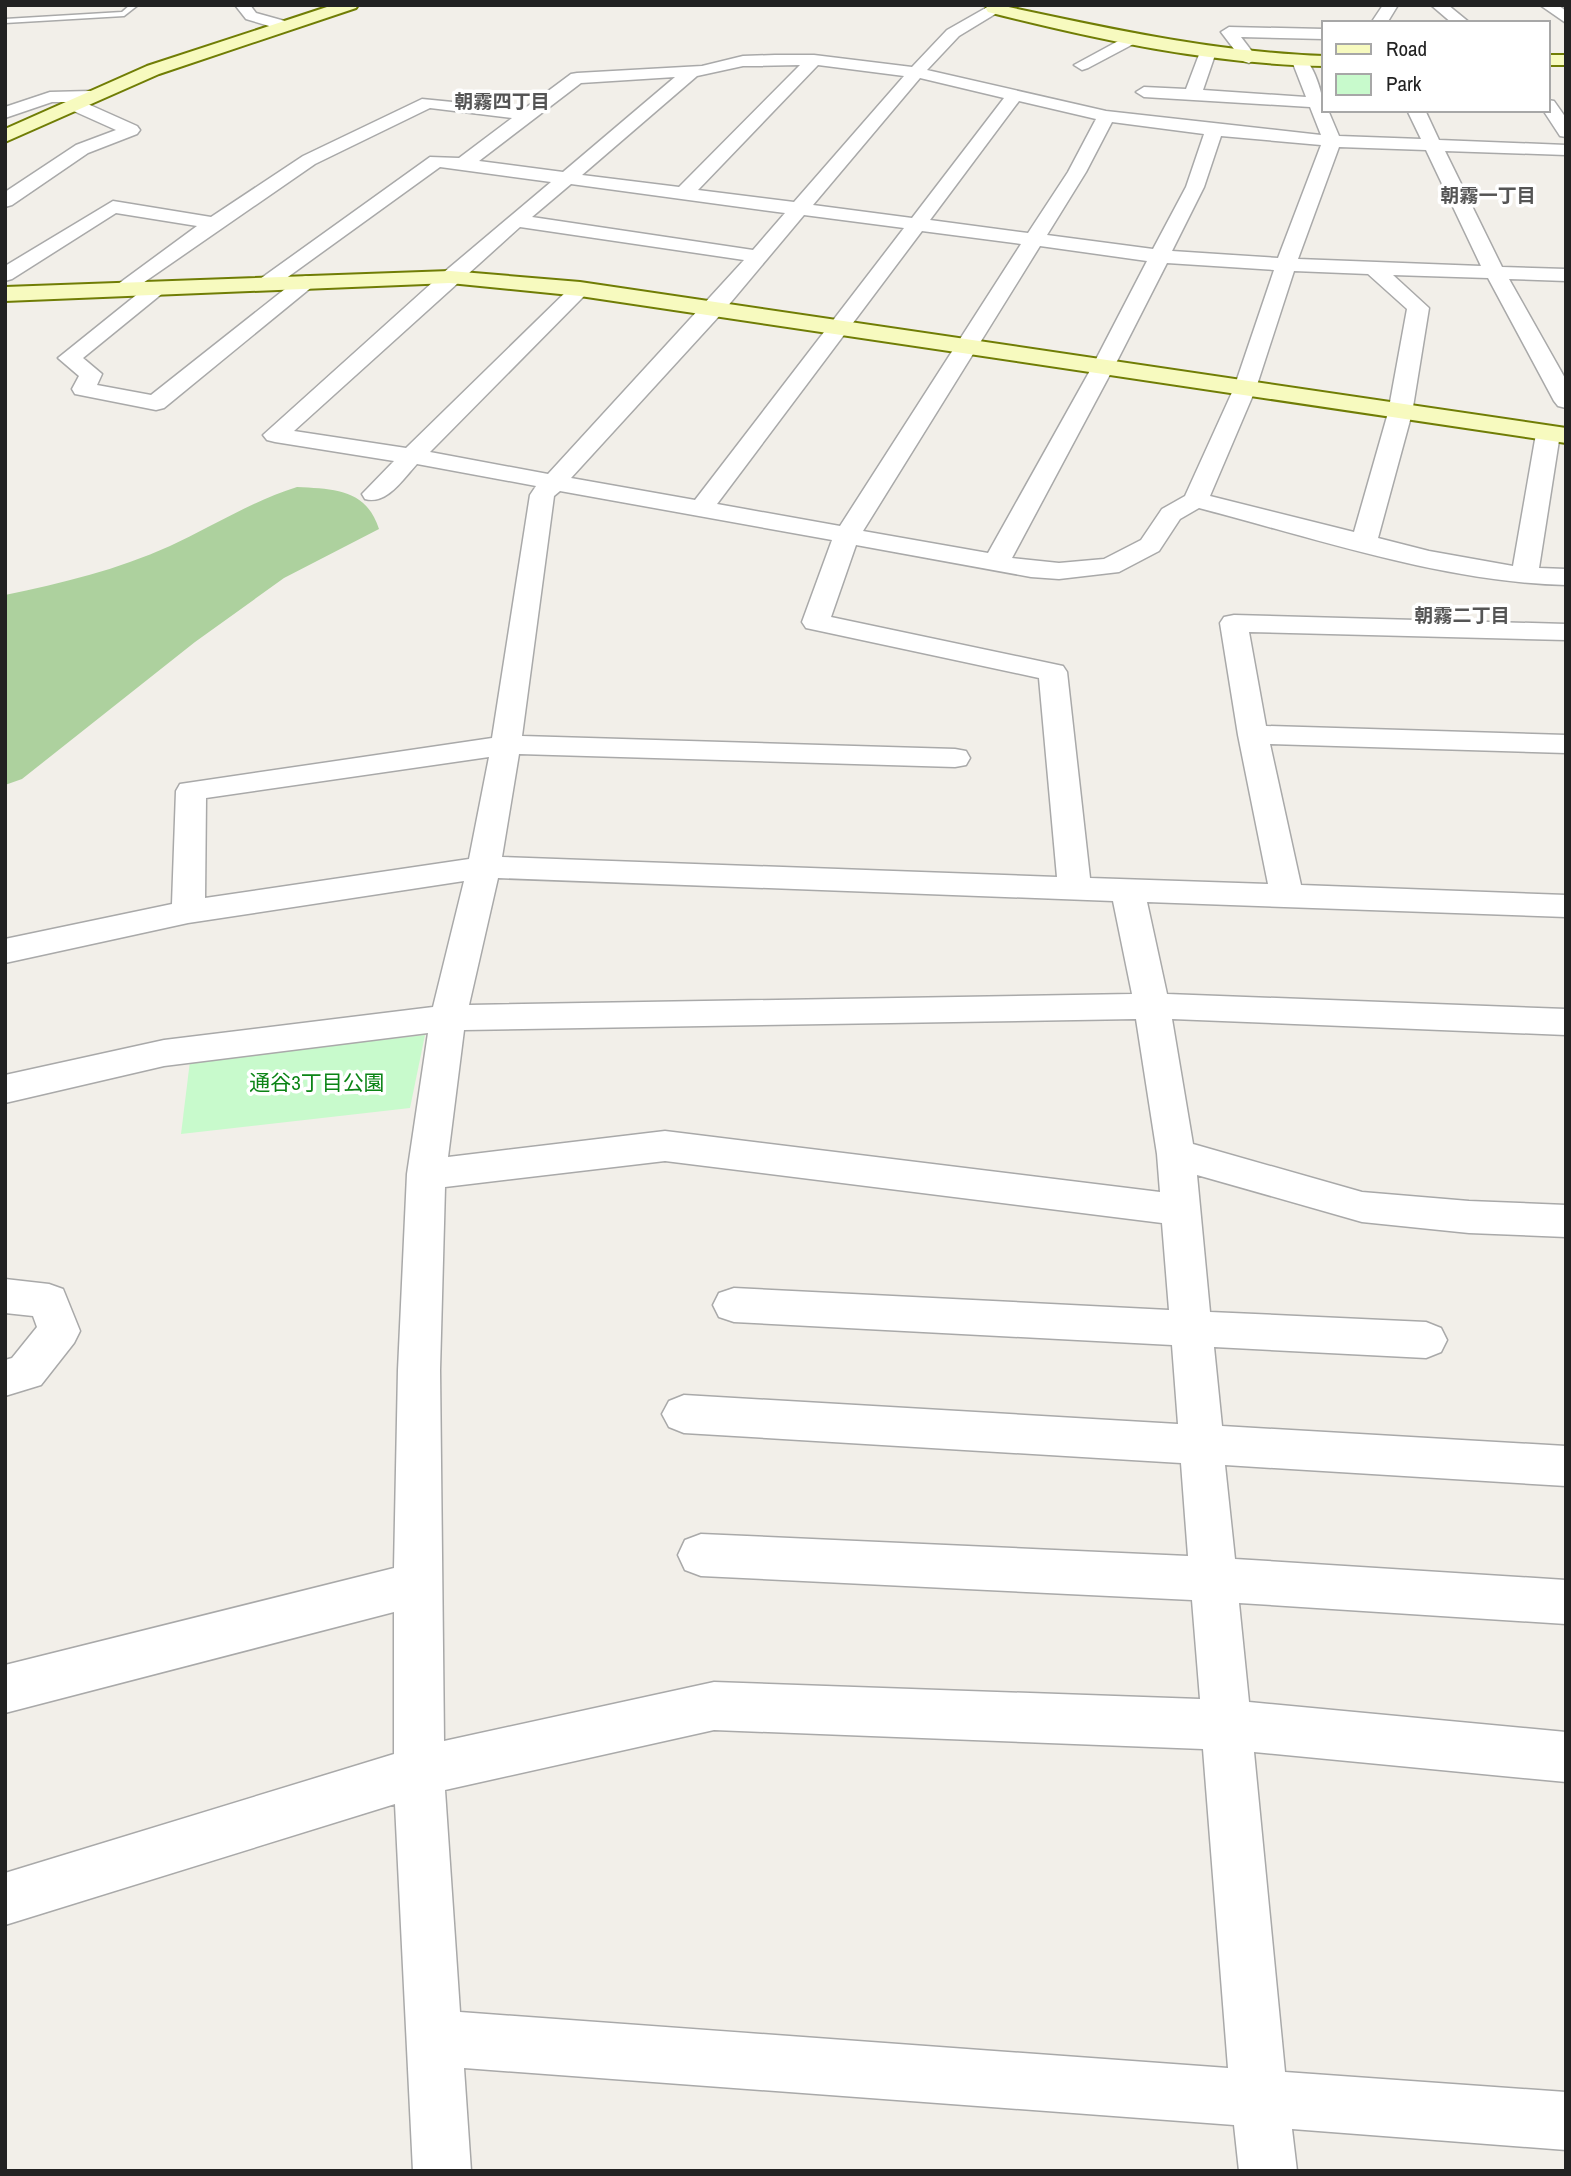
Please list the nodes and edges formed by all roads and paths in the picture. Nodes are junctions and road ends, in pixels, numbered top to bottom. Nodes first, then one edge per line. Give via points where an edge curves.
1 (135, 5) edge
2 (242, 5) edge
3 (350, 5) edge
4 (975, 5) edge
5 (1391, 5) edge
6 (1438, 5) edge
7 (1548, 5) edge
8 (999, 7) edge
9 (1566, 18) edge
10 (5, 21) edge
11 (1380, 21) edge
12 (1459, 21) edge
13 (286, 26) junction
14 (1322, 34) edge
15 (1133, 38) junction
16 (1208, 52) junction
17 (1250, 58) junction
18 (814, 60) junction
19 (1300, 61) junction
20 (1322, 61) edge
21 (1082, 65) dead end
22 (692, 72) junction
23 (916, 72) junction
24 (1144, 92) dead end
25 (1016, 95) junction
26 (1193, 95) junction
27 (90, 96) junction
28 (1320, 103) edge
29 (73, 104) junction
30 (1550, 106) edge
31 (1323, 112) edge
32 (1417, 112) edge
33 (5, 113) edge
34 (528, 115) junction
35 (1106, 116) junction
36 (1214, 130) junction
37 (1566, 132) edge
38 (5, 136) edge
39 (1332, 141) junction
40 (1434, 145) junction
41 (1566, 149) edge
42 (463, 164) junction
43 (568, 178) junction
44 (685, 192) junction
45 (5, 201) edge
46 (799, 208) junction
47 (517, 221) junction
48 (214, 223) junction
49 (916, 224) junction
50 (1034, 240) junction
51 (756, 256) junction
52 (1157, 256) junction
53 (1286, 265) junction
54 (1372, 267) junction
55 (1495, 272) junction
56 (5, 275) edge
57 (1566, 275) edge
58 (450, 277) junction
59 (306, 282) junction
60 (267, 284) junction
61 (157, 288) junction
62 (580, 289) junction
63 (120, 290) junction
64 (5, 294) edge
65 (713, 309) junction
66 (840, 328) junction
67 (968, 348) junction
68 (1103, 367) junction
69 (1245, 388) junction
70 (1566, 401) edge
71 (1400, 413) junction
72 (1557, 435) edge
73 (411, 456) junction
74 (552, 483) junction
75 (374, 494) dead end
76 (1196, 500) junction
77 (700, 510) junction
78 (847, 535) junction
79 (1364, 542) junction
80 (996, 562) junction
81 (1525, 576) junction
82 (1566, 577) edge
83 (1566, 632) edge
84 (1253, 735) junction
85 (1566, 744) edge
86 (506, 745) junction
87 (955, 758) dead end
88 (484, 867) junction
89 (1075, 889) junction
90 (1128, 891) junction
91 (1287, 895) junction
92 (1566, 906) edge
93 (188, 912) junction
94 (5, 951) edge
95 (1152, 1006) junction
96 (448, 1017) junction
97 (1566, 1022) edge
98 (5, 1089) edge
99 (1176, 1154) junction
100 (426, 1174) junction
101 (1182, 1210) junction
102 (1566, 1221) edge
103 (5, 1296) edge
104 (734, 1306) dead end
105 (1192, 1328) junction
106 (1426, 1340) dead end
107 (5, 1378) edge
108 (684, 1414) dead end
109 (1201, 1445) junction
110 (1566, 1466) edge
111 (701, 1555) dead end
112 (1212, 1579) junction
113 (416, 1584) junction
114 (1566, 1602) edge
115 (5, 1689) edge
116 (1226, 1725) junction
117 (1566, 1757) edge
118 (419, 1771) junction
119 (5, 1899) edge
120 (435, 2038) junction
121 (1259, 2098) junction
122 (1566, 2121) edge
123 (442, 2171) edge
124 (1268, 2171) edge

1 - 10 lane via 124,15
2 - 13 street via 251,16
3 - 13 street
4 - 8 street
5 - 11 street
6 - 12 street
7 - 9 street
8 - 15 street
8 - 23 street via 953,33
13 - 27 street
14 - 17 street via 1229,32
15 - 16 street
15 - 21 street
16 - 17 street
16 - 26 street
17 - 19 street
18 - 22 street via 743,61
18 - 23 street
18 - 44 street
19 - 20 street
19 - 28 street
22 - 34 street via 577,78
22 - 43 street
23 - 25 street
23 - 46 street
24 - 26 street
25 - 35 street
25 - 49 street
26 - 28 street
27 - 29 street
27 - 33 street via 50,97
29 - 38 street
29 - 45 street via 131,130 82,149
30 - 37 street
31 - 39 street
32 - 40 street
34 - 42 street
34 - 48 street via 428,103 309,160
35 - 36 street
35 - 50 street
36 - 39 street
36 - 52 street via 1195,187
39 - 40 street
39 - 53 street
40 - 41 street
40 - 55 street
42 - 43 street
42 - 60 street via 436,161
43 - 44 street
43 - 47 street
44 - 46 street
46 - 49 street
46 - 51 street
47 - 51 street
47 - 58 street
48 - 56 street via 113,207
48 - 63 street
49 - 50 street
49 - 66 street
50 - 52 street
50 - 67 street
51 - 65 street
52 - 53 street
52 - 68 street
53 - 54 street
53 - 69 street
54 - 55 street
54 - 71 street via 1418,308
55 - 57 street
55 - 70 street
58 - 59 street
58 - 62 street
58 - 73 street via 275,435
59 - 60 street
59 - 61 street via 156,403 83,389 91,373 69,358
60 - 61 street
61 - 63 street
62 - 65 street
62 - 73 street
63 - 64 street
65 - 66 street
65 - 74 street
66 - 67 street
66 - 77 street
67 - 68 street
67 - 78 street
68 - 69 street
68 - 80 street
69 - 71 street
69 - 76 street
71 - 72 street
71 - 79 street
72 - 81 street
73 - 74 street
73 - 75 street
74 - 77 street
74 - 86 street via 542,495
76 - 79 street
76 - 80 street via 1171,514 1150,545 1111,566 1059,571
77 - 78 street
78 - 80 street
78 - 89 street via 816,622 1053,672
79 - 81 street
81 - 82 street
83 - 84 street via 1234,623
84 - 85 street
84 - 91 street
86 - 87 street
86 - 88 street
86 - 93 street via 191,791
88 - 89 street
88 - 93 street
88 - 96 street
89 - 90 street
90 - 91 street
90 - 95 street
91 - 92 street
93 - 94 street
95 - 96 street
95 - 97 street
95 - 99 street
96 - 98 street via 164,1054
96 - 100 street
99 - 101 street
99 - 102 street via 1362,1207
100 - 101 street via 665,1146
100 - 113 street
101 - 105 street
103 - 107 street via 49,1301 59,1331 26,1373
104 - 105 street
105 - 106 street
105 - 109 street
108 - 109 street
109 - 110 street
109 - 112 street
111 - 112 street
112 - 114 street
112 - 116 street
113 - 115 street
113 - 118 street
116 - 117 street
116 - 118 street via 714,1706
116 - 121 street
118 - 119 street
118 - 120 street
120 - 121 street
120 - 123 street
121 - 122 street
121 - 124 street

